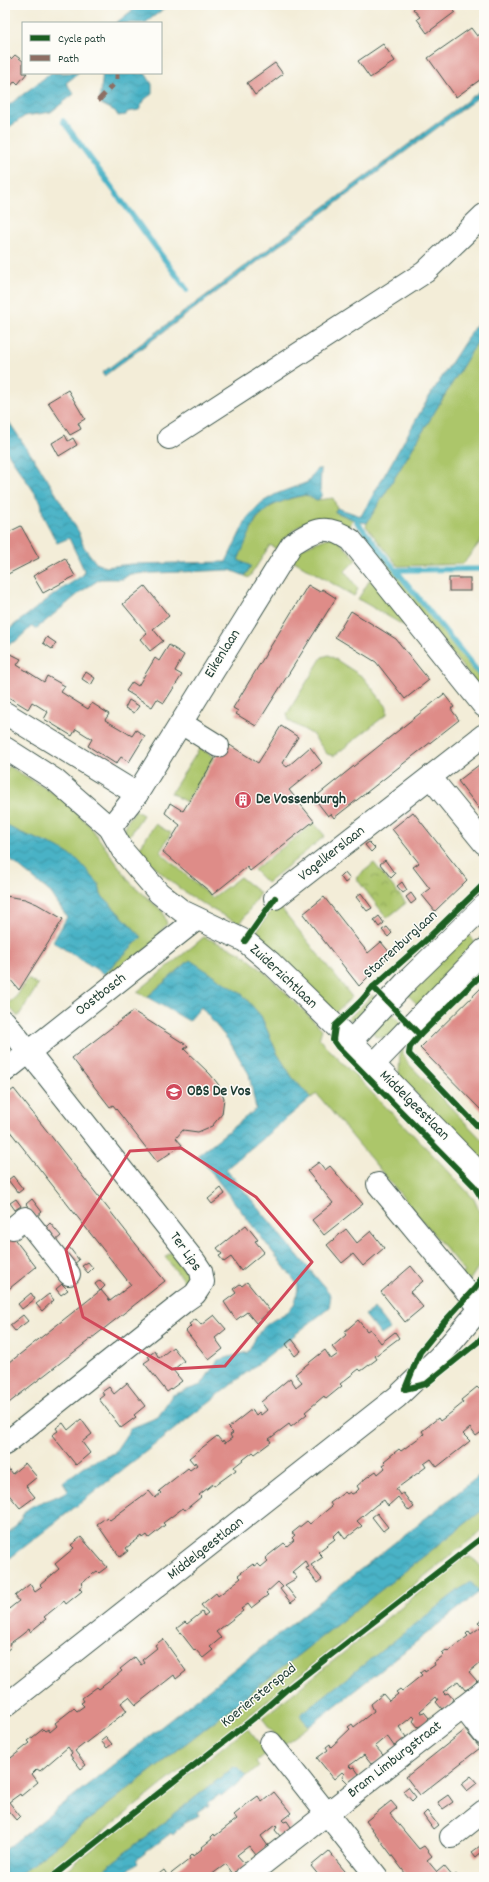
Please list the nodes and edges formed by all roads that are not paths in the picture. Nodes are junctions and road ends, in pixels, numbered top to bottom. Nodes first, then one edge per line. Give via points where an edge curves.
1 (484, 215) edge
2 (169, 438) dead end
3 (484, 706) edge
4 (5, 713) edge
5 (181, 723) junction
6 (484, 735) edge
7 (218, 746) dead end
8 (5, 748) edge
9 (431, 778) junction
10 (137, 794) junction
11 (110, 828) junction
12 (484, 843) edge
13 (276, 898) dead end
14 (483, 908) edge
15 (197, 919) junction
16 (484, 950) edge
17 (5, 1022) edge
18 (351, 1041) junction
19 (29, 1052) junction
20 (374, 1064) junction
21 (5, 1071) edge
22 (484, 1178) edge
23 (378, 1184) dead end
24 (12, 1228) dead end
25 (69, 1274) dead end
26 (482, 1307) edge
27 (5, 1444) edge
28 (484, 1691) edge
29 (5, 1706) edge
30 (463, 1707) junction
31 (484, 1734) edge
32 (271, 1743) dead end
33 (484, 1811) edge
34 (327, 1814) junction
35 (450, 1837) dead end
36 (246, 1877) edge
37 (377, 1877) edge

1 - 2 street via 425,272
3 - 5 street, Eikenlaan via 351,540 337,531 322,530 308,533 292,544
4 - 10 street
5 - 7 street
5 - 10 street, Eikenlaan
6 - 9 street, Vogelkerslaan
8 - 11 street, Zuiderzichtlaan via 55,780
9 - 12 street
9 - 13 street, Vogelkerslaan
10 - 11 street, Eikenlaan
11 - 15 street, Zuiderzichtlaan via 123,851 159,893
14 - 18 street, Starrenburglaan via 407,981
15 - 18 street, Zuiderzichtlaan via 245,941
15 - 19 street, Oostbosch
16 - 20 street
17 - 19 street, Ter Lips
18 - 20 street, Zuiderzichtlaan
19 - 21 street, Oostbosch
19 - 27 street, Ter Lips via 195,1262 201,1271 203,1282 195,1294
20 - 22 street, Middelgeestlaan
23 - 26 street, Middelgeestlaan
24 - 25 street via 25,1218
26 - 29 street, Middelgeestlaan via 439,1357 397,1397
28 - 30 street, Bram Limburgstraat
30 - 31 street
30 - 34 street, Bram Limburgstraat
32 - 34 street
33 - 35 street
34 - 36 street, Bram Limburgstraat
34 - 37 street

